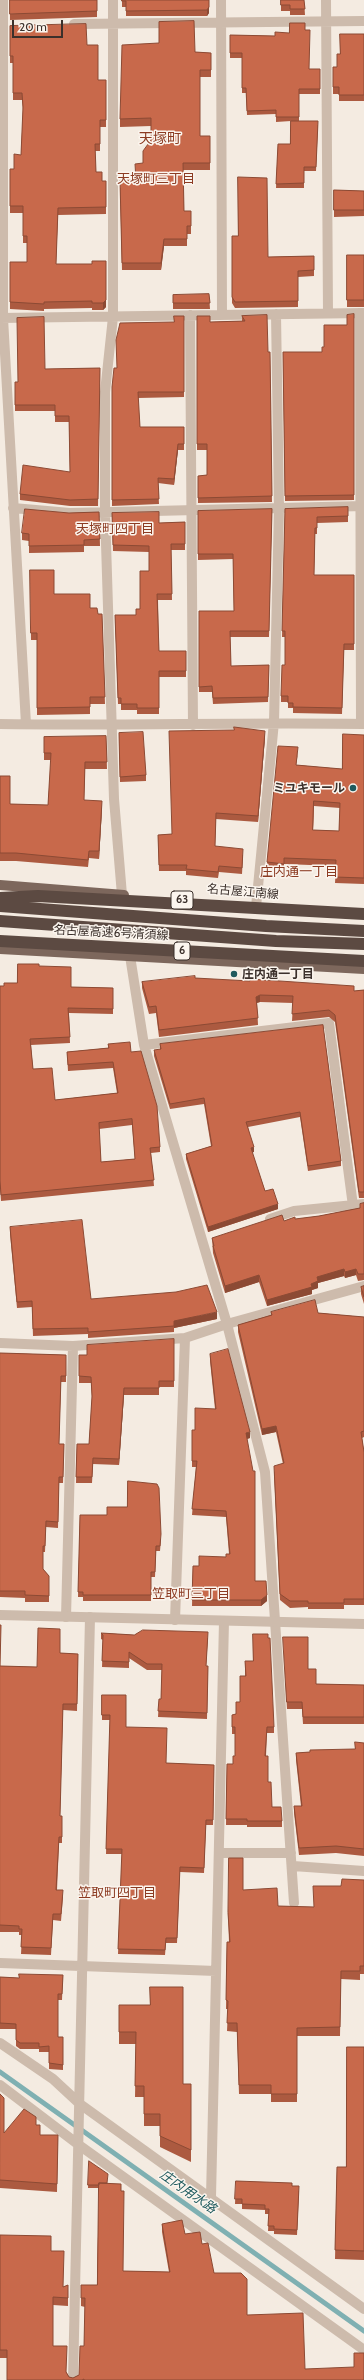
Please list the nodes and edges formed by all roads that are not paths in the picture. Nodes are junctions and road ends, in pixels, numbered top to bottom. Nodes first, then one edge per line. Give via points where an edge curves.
1 (3, 0) edge
2 (113, 0) edge
3 (221, 0) edge
4 (326, 0) edge
5 (326, 20) junction
6 (364, 21) edge
7 (114, 22) junction
8 (221, 23) junction
9 (66, 24) edge
10 (5, 27) edge
11 (328, 313) junction
12 (362, 313) edge
13 (276, 314) junction
14 (190, 315) junction
15 (222, 315) junction
16 (112, 317) junction
17 (2, 318) edge
18 (362, 506) edge
19 (13, 508) junction
20 (191, 508) junction
21 (279, 508) junction
22 (105, 511) junction
23 (274, 722) junction
24 (0, 724) edge
25 (26, 724) junction
26 (362, 724) edge
27 (112, 725) junction
28 (193, 725) junction
29 (0, 885) edge
30 (122, 895) junction
31 (1, 903) edge
32 (256, 907) junction
33 (364, 914) edge
34 (1, 921) edge
35 (364, 931) edge
36 (0, 941) edge
37 (364, 944) edge
38 (0, 949) edge
39 (130, 956) junction
40 (364, 961) edge
41 (364, 969) edge
42 (144, 1045) junction
43 (364, 1204) edge
44 (353, 1206) junction
45 (258, 1223) edge
46 (216, 1237) edge
47 (201, 1241) junction
48 (364, 1286) edge
49 (227, 1324) junction
50 (185, 1338) junction
51 (0, 1343) edge
52 (73, 1346) junction
53 (0, 1615) edge
54 (66, 1617) junction
55 (90, 1617) junction
56 (175, 1620) junction
57 (224, 1621) junction
58 (276, 1622) junction
59 (364, 1624) edge
60 (220, 1853) junction
61 (291, 1853) junction
62 (293, 1866) junction
63 (364, 1872) edge
64 (294, 1903) dead end
65 (0, 1963) edge
66 (83, 1967) junction
67 (216, 1971) junction
68 (0, 2043) edge
69 (0, 2085) edge
70 (80, 2104) junction
71 (79, 2145) junction
72 (211, 2197) junction
73 (364, 2309) edge
74 (364, 2350) edge
75 (73, 2380) edge

1 - 10 street
2 - 7 street
3 - 8 street
4 - 5 street
5 - 6 street
5 - 8 street
5 - 11 street
7 - 8 street
7 - 9 street
7 - 16 street
8 - 15 street
10 - 17 street
11 - 12 street
11 - 13 street
12 - 18 street
13 - 15 street
13 - 21 street
14 - 15 street
14 - 16 street
14 - 20 street
16 - 17 street
16 - 22 street via 105,392
17 - 19 street
18 - 21 street
18 - 26 street
19 - 22 street via 70,513
19 - 25 street
20 - 21 street
20 - 22 street
20 - 28 street
21 - 23 street
22 - 27 street
23 - 26 street
23 - 28 street
23 - 32 street
24 - 25 street
25 - 27 street
27 - 28 street
27 - 30 street via 114,799
29 - 30 main road, 名古屋江南線 / 63
30 - 32 main road, 名古屋江南線 / 63
31 - 33 highway via 38,896
31 - 35 highway via 266,926
32 - 33 main road, 名古屋江南線 / 63
34 - 37 highway via 276,941
36 - 40 highway, 名古屋高速6号清須線 / 6
38 - 39 main road
39 - 41 main road
39 - 42 street
42 - 44 street via 330,1023
42 - 47 street
43 - 44 street
44 - 45 street via 294,1211
46 - 47 street
47 - 49 street
48 - 49 street
49 - 50 street
49 - 58 street via 265,1472
50 - 52 street
50 - 56 street
51 - 52 street
52 - 54 street
53 - 54 street
54 - 55 street
55 - 56 street
55 - 66 street
56 - 57 street
57 - 58 street
57 - 60 street
58 - 59 street
58 - 61 street
60 - 61 street
60 - 67 street
61 - 62 street
62 - 63 street
62 - 64 street
65 - 66 street
66 - 67 street
66 - 70 street
67 - 72 street
68 - 70 street via 53,2079
69 - 71 street
70 - 71 street
70 - 72 street
71 - 74 street
71 - 75 street
72 - 73 street

